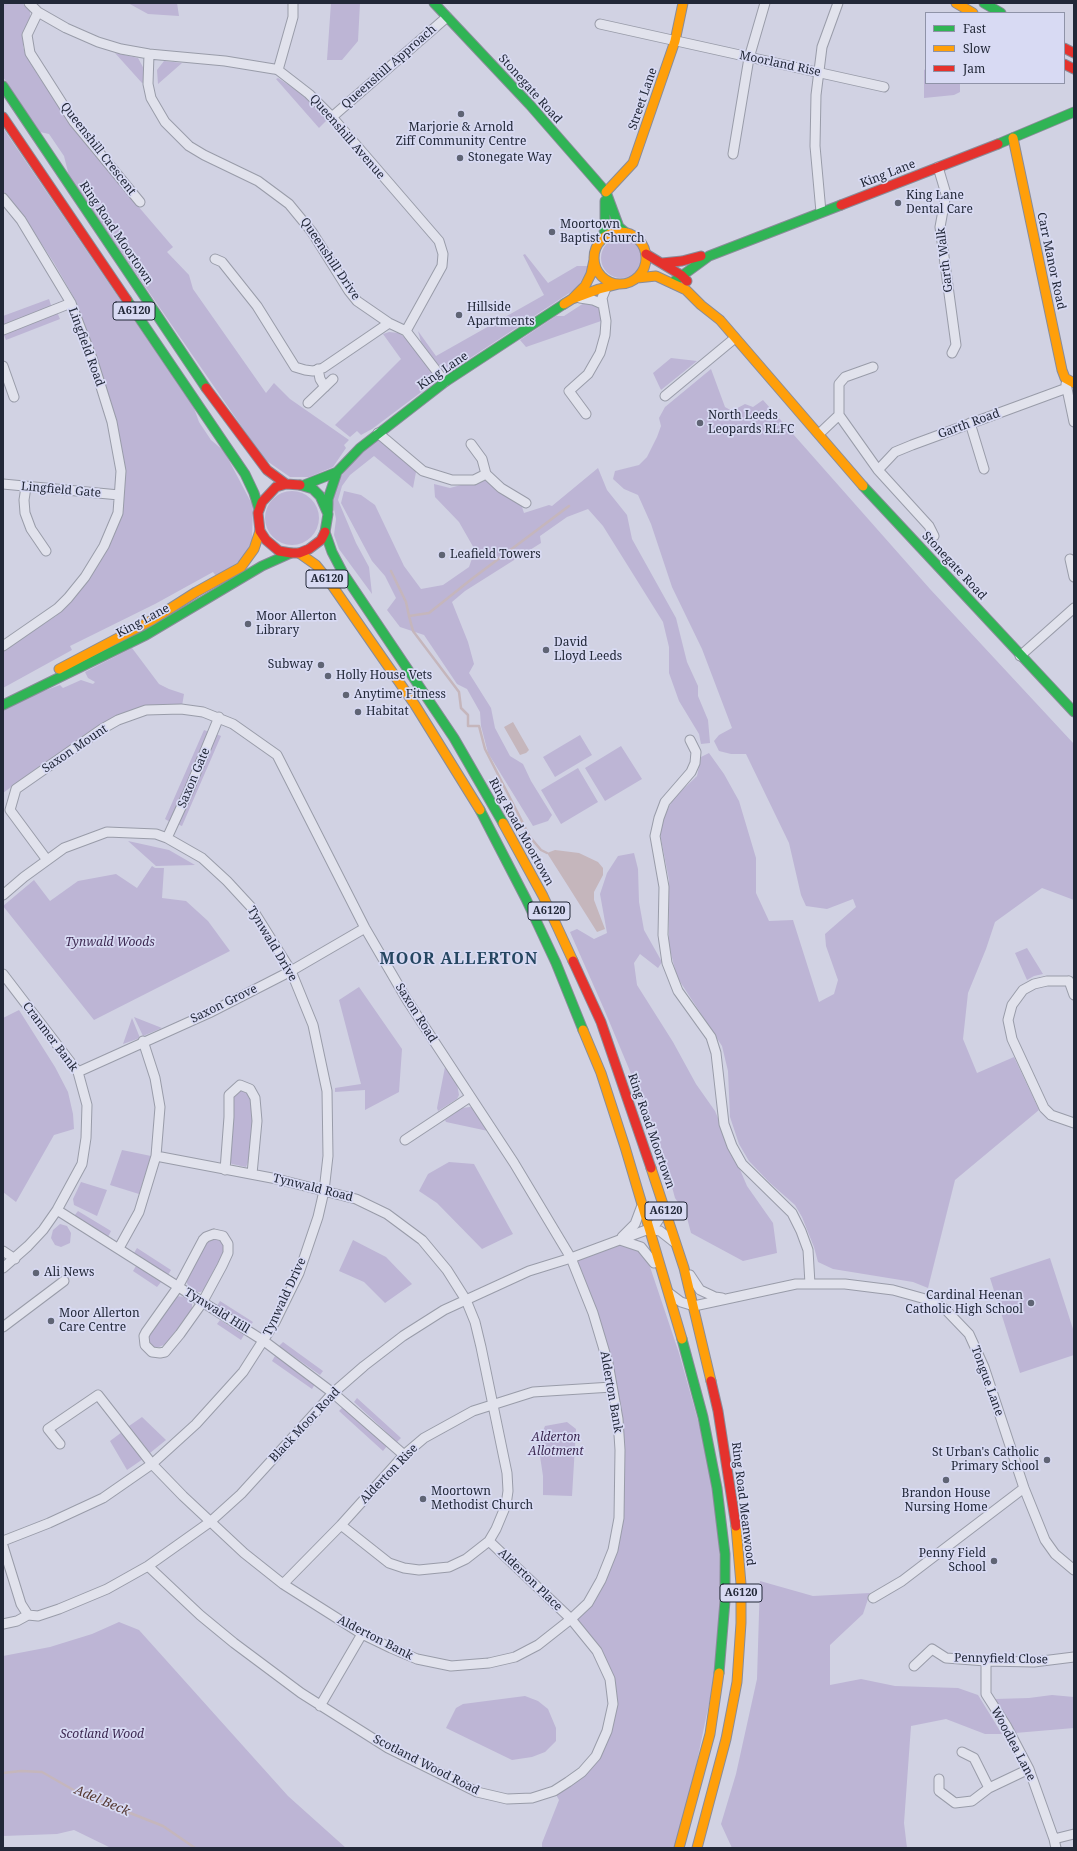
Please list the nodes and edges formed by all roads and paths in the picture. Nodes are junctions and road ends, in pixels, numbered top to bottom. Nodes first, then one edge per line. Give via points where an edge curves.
1 (29, 3) edge
2 (293, 3) edge
3 (434, 3) edge
4 (683, 3) edge
5 (765, 3) edge
6 (838, 3) edge
7 (956, 3) edge
8 (984, 3) edge
9 (38, 12) junction
10 (971, 12) edge
11 (999, 12) edge
12 (447, 17) junction
13 (600, 24) dead end
14 (675, 41) junction
15 (1065, 48) edge
16 (1074, 53) edge
17 (149, 54) junction
18 (749, 58) junction
19 (1065, 64) edge
20 (1074, 69) edge
21 (278, 70) junction
22 (818, 72) junction
23 (3, 86) edge
24 (884, 87) dead end
25 (1074, 112) edge
26 (3, 117) edge
27 (332, 118) junction
28 (1013, 138) junction
29 (733, 154) dead end
30 (938, 167) junction
31 (606, 192) junction
32 (3, 198) edge
33 (140, 202) dead end
34 (821, 212) junction
35 (626, 233) junction
36 (603, 239) junction
37 (646, 254) junction
38 (709, 256) junction
39 (215, 259) dead end
40 (594, 260) junction
41 (662, 263) junction
42 (681, 275) junction
43 (637, 278) junction
44 (672, 283) junction
45 (619, 284) junction
46 (693, 287) junction
47 (606, 288) junction
48 (576, 299) junction
49 (71, 303) junction
50 (602, 304) junction
51 (708, 309) junction
52 (390, 323) junction
53 (3, 330) edge
54 (406, 331) junction
55 (735, 338) junction
56 (952, 353) dead end
57 (3, 366) edge
58 (873, 367) dead end
59 (318, 370) junction
60 (333, 379) dead end
61 (445, 382) junction
62 (1070, 386) edge
63 (325, 387) junction
64 (666, 396) dead end
65 (14, 397) dead end
66 (308, 403) dead end
67 (586, 414) dead end
68 (839, 415) junction
69 (1074, 422) edge
70 (970, 423) junction
71 (378, 433) junction
72 (818, 434) junction
73 (471, 444) dead end
74 (984, 469) dead end
75 (878, 470) junction
76 (337, 472) junction
77 (486, 474) junction
78 (3, 484) edge
79 (286, 484) junction
80 (304, 485) junction
81 (26, 487) junction
82 (120, 495) junction
83 (526, 503) dead end
84 (259, 509) junction
85 (328, 514) junction
86 (260, 531) junction
87 (325, 532) junction
88 (934, 536) dead end
89 (46, 551) dead end
90 (295, 553) junction
91 (1070, 559) dead end
92 (1074, 577) edge
93 (1074, 608) edge
94 (3, 646) edge
95 (1020, 656) junction
96 (3, 702) edge
97 (3, 706) edge
98 (1074, 712) edge
99 (219, 717) junction
100 (690, 740) dead end
101 (167, 838) junction
102 (47, 860) junction
103 (3, 895) edge
104 (365, 928) junction
105 (291, 971) junction
106 (3, 974) edge
107 (1071, 980) edge
108 (1074, 995) edge
109 (144, 1041) junction
110 (78, 1072) junction
111 (470, 1097) junction
112 (1074, 1123) edge
113 (405, 1140) dead end
114 (156, 1156) junction
115 (225, 1170) junction
116 (252, 1174) junction
117 (654, 1178) junction
118 (324, 1191) junction
119 (642, 1205) junction
120 (57, 1210) junction
121 (649, 1229) junction
122 (620, 1240) junction
123 (677, 1244) junction
124 (119, 1248) junction
125 (3, 1251) edge
126 (571, 1258) junction
127 (15, 1259) junction
128 (3, 1268) edge
129 (684, 1268) junction
130 (662, 1279) junction
131 (64, 1281) dead end
132 (810, 1284) junction
133 (178, 1287) junction
134 (666, 1290) junction
135 (728, 1298) junction
136 (466, 1300) junction
137 (202, 1303) junction
138 (694, 1306) junction
139 (3, 1327) edge
140 (264, 1341) junction
141 (688, 1358) junction
142 (612, 1387) junction
143 (333, 1393) junction
144 (493, 1403) junction
145 (60, 1444) dead end
146 (404, 1455) junction
147 (152, 1464) junction
148 (1024, 1488) junction
149 (210, 1522) junction
150 (341, 1525) junction
151 (3, 1541) edge
152 (489, 1541) junction
153 (3, 1546) edge
154 (148, 1566) junction
155 (1074, 1570) edge
156 (282, 1584) junction
157 (873, 1598) dead end
158 (28, 1615) junction
159 (571, 1619) junction
160 (3, 1624) edge
161 (362, 1634) junction
162 (1074, 1658) edge
163 (986, 1661) junction
164 (914, 1666) dead end
165 (320, 1706) junction
166 (962, 1752) dead end
167 (1029, 1769) junction
168 (938, 1779) dead end
169 (989, 1788) junction
170 (1074, 1834) edge
171 (1055, 1844) edge
172 (679, 1848) edge
173 (697, 1848) edge

1 - 9 street, Queenshill Avenue
2 - 21 street via 292,17
3 - 12 main road, Stonegate Road
4 - 14 main road, Street Lane
5 - 18 street
6 - 22 street via 822,47
7 - 10 main road
8 - 11 main road
9 - 17 street, Queenshill Avenue via 98,42
9 - 33 street, Queenshill Crescent via 27,35 30,53 74,122
12 - 27 street, Queenshill Approach
12 - 31 main road, Stonegate Road via 530,105
13 - 14 street, Moorland Rise
14 - 18 street, Moorland Rise
14 - 31 main road, Street Lane via 633,163
15 - 16 main road
17 - 21 street, Queenshill Avenue via 225,61
17 - 52 street, Queenshill Drive via 148,84 151,98 165,122 189,146 258,181 289,204 312,232 353,296 367,309
18 - 22 street, Moorland Rise
18 - 29 street
19 - 20 main road
21 - 27 street, Queenshill Avenue via 309,94
22 - 24 street, Moorland Rise
22 - 34 street via 814,120
23 - 79 main road, Ring Road Moortown / A6120 via 203,384 267,470
25 - 28 main road, King Lane
26 - 84 main road, A6120 via 245,474
27 - 54 street, Queenshill Avenue via 438,241 443,254 442,266
28 - 30 main road, King Lane
28 - 62 main road, Carr Manor Road via 1062,370
30 - 34 main road, King Lane
30 - 56 street, Garth Walk via 946,194 940,227 956,345
31 - 35 main road, Stonegate Road via 619,227
31 - 36 main road via 606,227
32 - 49 street, Lingfield Road via 21,220
34 - 38 main road, King Lane
35 - 36 main road via 610,234
35 - 37 main road via 639,240
36 - 40 main road via 596,250
37 - 41 main road, Stonegate Road
37 - 43 main road via 645,267
38 - 41 main road, King Lane
38 - 42 main road, King Lane
38 - 46 main road, King Lane via 696,271
39 - 59 street via 222,262 257,306 295,367
40 - 45 main road via 596,268 605,280
40 - 48 main road, King Lane via 591,274 585,286 577,292
41 - 42 main road, Stonegate Road
42 - 44 main road, King Lane
42 - 46 main road, Stonegate Road
43 - 44 main road, Stonegate Road via 656,276
43 - 45 main road via 626,284
44 - 51 main road, Stonegate Road via 686,290
45 - 47 main road, King Lane
46 - 51 main road, Stonegate Road via 706,302
47 - 48 main road, King Lane
47 - 50 street
48 - 50 street via 593,300
48 - 61 main road, King Lane
49 - 53 street
49 - 82 street, Lingfield Road via 112,422 121,471
50 - 67 street via 606,321 600,354 588,374 569,391
51 - 55 main road, Stonegate Road
52 - 54 street, Queenshill Drive
52 - 59 street
54 - 61 street, Queenshill Drive
55 - 64 street
55 - 72 main road, Stonegate Road
57 - 65 street
58 - 68 street via 845,377 839,384
59 - 63 street
60 - 63 street
61 - 71 main road, King Lane
62 - 69 street
62 - 70 street, Garth Road
63 - 66 street
68 - 72 street
68 - 75 street, Stonegate Road
70 - 74 street
70 - 75 street, Garth Road via 896,452
71 - 76 main road, King Lane
71 - 77 street via 422,471 452,480 474,480
72 - 95 main road, Stonegate Road
73 - 77 street via 482,459
75 - 88 street, Stonegate Road via 929,526
76 - 80 main road, King Lane
76 - 85 main road, King Lane via 328,499
77 - 83 street via 501,488
78 - 81 street, Lingfield Gate
79 - 80 main road
79 - 84 main road via 276,487 267,494
80 - 85 main road via 320,496
81 - 82 street, Lingfield Gate
81 - 89 street via 25,514 31,529
82 - 94 street, Lingfield Road via 118,513 104,546 85,577 68,598 47,616
84 - 86 main road, A6120
85 - 87 main road, A6120
86 - 90 main road, A6120 via 273,547 280,551
86 - 96 main road, King Lane via 254,549 241,567 156,618 37,680
87 - 90 main road via 316,544
87 - 117 main road, Ring Road Moortown / A6120 via 343,573 454,738 543,896 601,1022
90 - 97 main road, King Lane via 262,566 146,634
90 - 119 main road, Ring Road Moortown / A6120 via 316,565 329,581 415,704 485,819 556,963 601,1073
91 - 92 street
93 - 95 street
95 - 98 main road, Stonegate Road
99 - 101 street, Saxon Gate via 190,790
99 - 102 street, Saxon Mount via 181,709 146,710 102,729 16,789 10,810
99 - 104 street, Saxon Road via 277,755
100 - 132 street via 696,752 696,763 665,802 658,818 655,836 664,887 663,935 667,962 678,991 711,1037 716,1053 724,1124 732,1146 742,1164 792,1213 808,1250
101 - 102 street, Tynwald Drive via 156,834 107,832 64,848
101 - 105 street, Tynwald Drive via 202,858 227,880 251,907
102 - 103 street, Tynwald Drive
104 - 105 street, Saxon Grove
104 - 111 street, Saxon Road via 407,1000
105 - 109 street, Saxon Grove via 209,1013
105 - 118 street, Tynwald Drive via 313,1025 327,1091 328,1156
106 - 110 street, Cranmer Bank
107 - 108 street
107 - 112 street via 1047,981 1023,990 1012,1005 1008,1020 1012,1039 1044,1108 1051,1115
109 - 110 street, Saxon Grove
109 - 114 street via 160,1107
110 - 120 street, Cranmer Bank via 87,1105 86,1138 82,1164
111 - 113 street
111 - 126 street, Saxon Road via 514,1162
114 - 115 street, Tynwald Road
114 - 124 street via 139,1212
115 - 116 street, Tynwald Road
115 - 116 street via 229,1095 240,1085 250,1090 255,1098 257,1121
116 - 118 street, Tynwald Road
117 - 121 street via 660,1219
117 - 123 main road, Ring Road Moortown / A6120
118 - 136 street, Tynwald Road via 356,1199 387,1214 422,1240 447,1270
118 - 140 street, Tynwald Drive via 299,1273
119 - 121 main road, Ring Road Moortown / A6120
119 - 122 street, Black Moor Road via 635,1224
120 - 124 street, Tynwald Hill
120 - 127 street, Cranmer Bank
121 - 122 street, Black Moor Road
121 - 123 street via 660,1231
121 - 130 main road, Ring Road Moortown / A6120
122 - 126 street, Black Moor Road
122 - 130 street via 641,1247
123 - 129 main road, Ring Road Moortown / A6120
124 - 133 street, Tynwald Hill
125 - 127 street
126 - 136 street, Black Moor Road via 529,1271
126 - 142 street, Alderton Bank via 593,1313 608,1363
127 - 128 street, Cranmer Bank
129 - 135 street, Tongue Lane via 700,1290 715,1297
129 - 138 main road, Ring Road Moortown / A6120
130 - 134 main road, Ring Road Moortown / A6120
131 - 139 street
132 - 135 street, Tongue Lane via 796,1284
132 - 148 street, Tongue Lane via 845,1284 893,1290 928,1300 945,1309 957,1320 969,1334 984,1367
133 - 137 street, Tynwald Hill
133 - 137 street via 206,1237 214,1234 223,1236 228,1244 228,1253
133 - 137 street via 146,1332 145,1345 152,1352 165,1352
134 - 138 street via 673,1298
134 - 141 main road, Ring Road Meanwood / A6120
135 - 138 street, Tongue Lane
136 - 143 street, Black Moor Road via 444,1310 403,1336
136 - 144 street, Tynwald Road via 475,1322
137 - 140 street, Tynwald Hill
138 - 141 street, Ring Road Meanwood via 686,1318
138 - 173 main road, Ring Road Meanwood / A6120 via 718,1412 731,1488 741,1584 737,1682 726,1739
140 - 143 street, Tynwald Hill
140 - 147 street, Tynwald Drive via 243,1372 196,1424
141 - 172 main road, Ring Road Meanwood / A6120 via 717,1488 725,1554 725,1601 719,1680 710,1734
142 - 144 street, Alderton Rise via 533,1392
142 - 159 street, Alderton Bank via 620,1450 619,1518 613,1550 601,1580 588,1603
143 - 146 street, Tynwald Hill
143 - 149 street, Black Moor Road via 241,1494
144 - 146 street, Alderton Rise via 424,1438
144 - 152 street, Tynwald Road via 507,1473 508,1491 502,1518
145 - 147 street, Alderton Bank via 48,1429 98,1395
146 - 150 street, Alderton Rise
147 - 149 street, Alderton Bank
147 - 151 street, Tynwald Drive via 103,1498 50,1523
148 - 155 street, Tongue Lane via 1045,1540 1055,1554
148 - 157 street via 902,1581
149 - 154 street, Black Moor Road
149 - 156 street, Alderton Bank
150 - 152 street, Tynwald Road via 389,1562 419,1570 438,1569 459,1563
150 - 156 street, Alderton Rise
152 - 159 street, Alderton Place
153 - 158 street via 21,1604
154 - 158 street, Black Moor Road via 59,1609 38,1616
154 - 165 street, Scotland Wood Road via 200,1616
156 - 161 street, Alderton Bank
158 - 160 street, Black Moor Road
159 - 161 street, Alderton Bank via 538,1645 515,1657 490,1663 451,1666 417,1659
159 - 165 street, Scotland Wood Road via 597,1651 610,1679 613,1704 607,1731 596,1756 582,1772 554,1791 532,1798 507,1799 477,1792 388,1748
161 - 165 street
162 - 163 street, Pennyfield Close via 1034,1662
163 - 164 street, Pennyfield Close via 946,1658 932,1649
163 - 167 street, Woodlea Lane via 986,1694
166 - 169 street via 974,1758
167 - 169 street
167 - 171 street, Woodlea Lane
168 - 169 street via 938,1791 955,1803 972,1801
170 - 171 street

